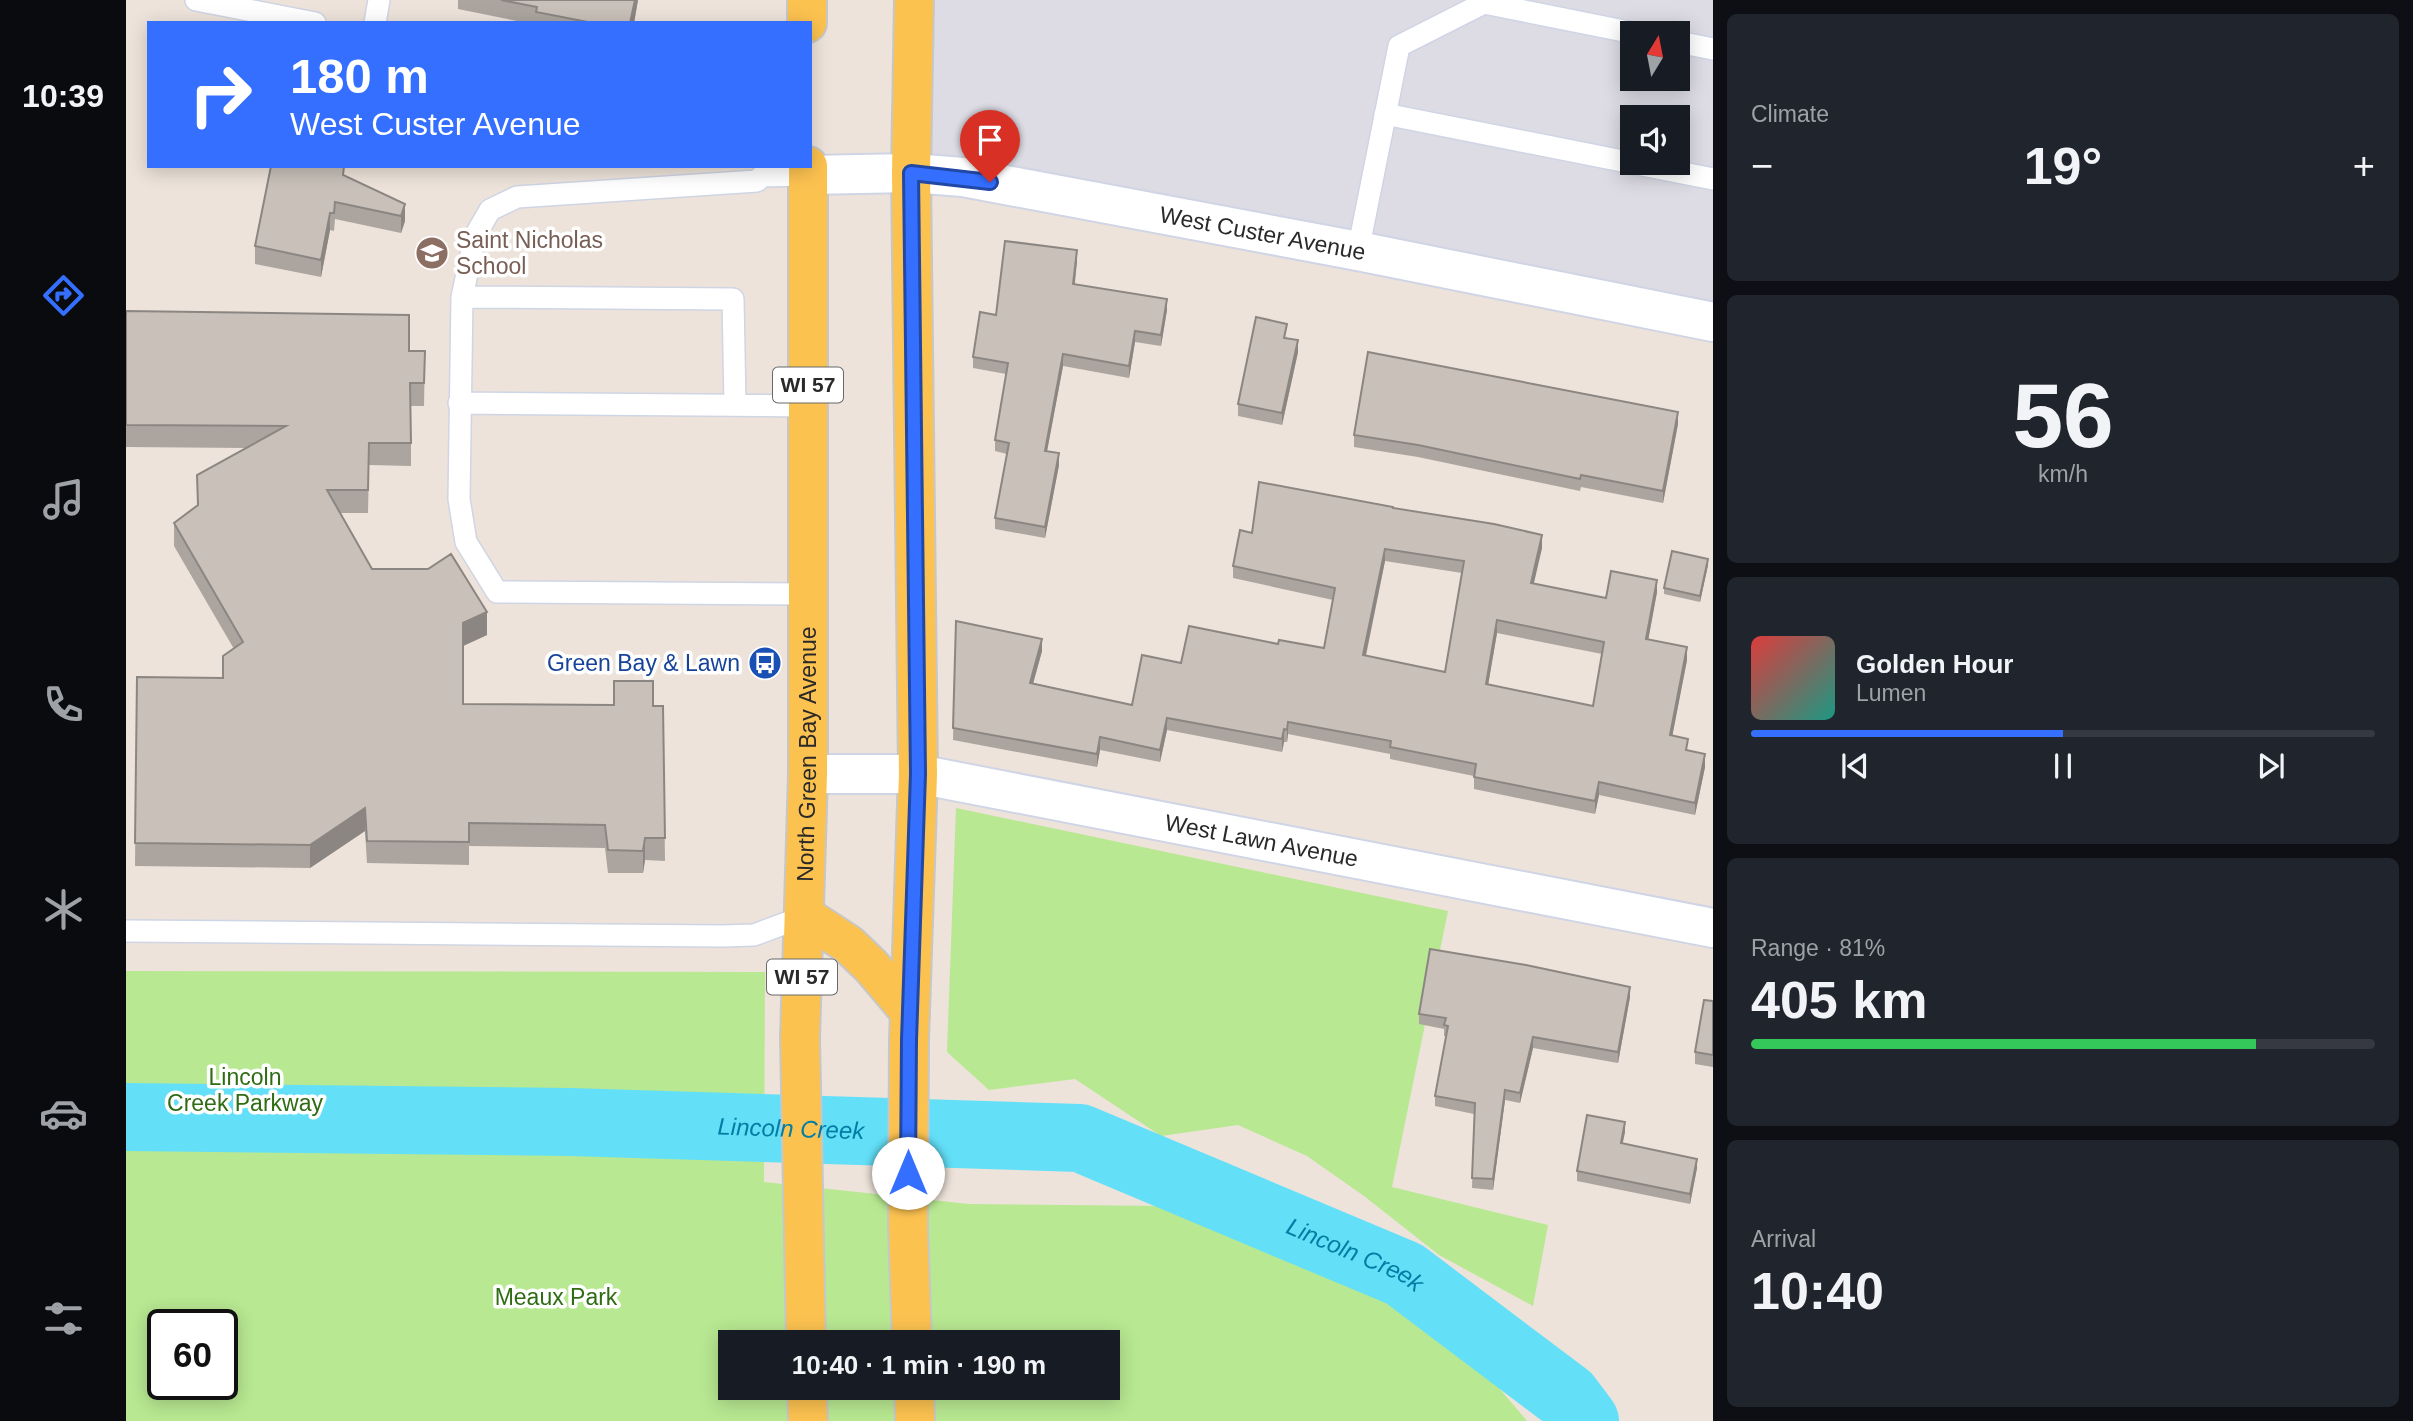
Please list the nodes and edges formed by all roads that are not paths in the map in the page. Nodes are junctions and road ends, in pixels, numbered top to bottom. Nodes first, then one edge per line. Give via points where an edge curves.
1 (196, 0) edge
2 (379, 0) edge
3 (807, 0) edge
4 (914, 0) edge
5 (305, 21) edge
6 (375, 21) edge
7 (807, 21) edge
8 (1620, 30) edge
9 (1690, 44) edge
10 (1713, 49) edge
11 (1385, 114) junction
12 (808, 171) edge
13 (911, 173) junction
14 (1713, 179) edge
15 (1358, 251) junction
16 (462, 297) junction
17 (1713, 322) edge
18 (459, 402) junction
19 (735, 405) junction
20 (808, 406) junction
21 (808, 594) junction
22 (808, 774) junction
23 (918, 774) junction
24 (805, 916) junction
25 (1713, 928) edge
26 (126, 931) edge
27 (909, 1026) junction
28 (806, 1330) edge
29 (912, 1330) edge
30 (807, 1400) edge
31 (914, 1400) edge
32 (808, 1421) edge
33 (915, 1421) edge

1 - 5 lane
2 - 6 lane
3 - 7 main road
4 - 13 main road
8 - 11 lane via 1484,3 1398,46
9 - 10 lane
11 - 14 lane
11 - 15 lane
12 - 13 street, West Custer Avenue
12 - 16 lane via 762,176 757,181 517,197 489,210 475,236
12 - 20 main road, North Green Bay Avenue / WI 57
13 - 15 street, West Custer Avenue via 963,177
13 - 23 main road
15 - 17 street, West Custer Avenue
16 - 18 lane
16 - 19 lane via 733,299
18 - 19 lane
18 - 21 lane via 459,499 466,542 498,592
19 - 20 lane
20 - 21 main road, North Green Bay Avenue / WI 57
21 - 22 main road, North Green Bay Avenue / WI 57
22 - 23 street, West Lawn Avenue
22 - 24 main road, North Green Bay Avenue / WI 57
23 - 25 street, West Lawn Avenue
23 - 27 main road
24 - 26 lane via 754,935 723,936
24 - 27 main road via 848,944 871,966
24 - 28 main road, North Green Bay Avenue / WI 57 via 800,1038
27 - 29 main road
30 - 32 main road
31 - 33 main road

